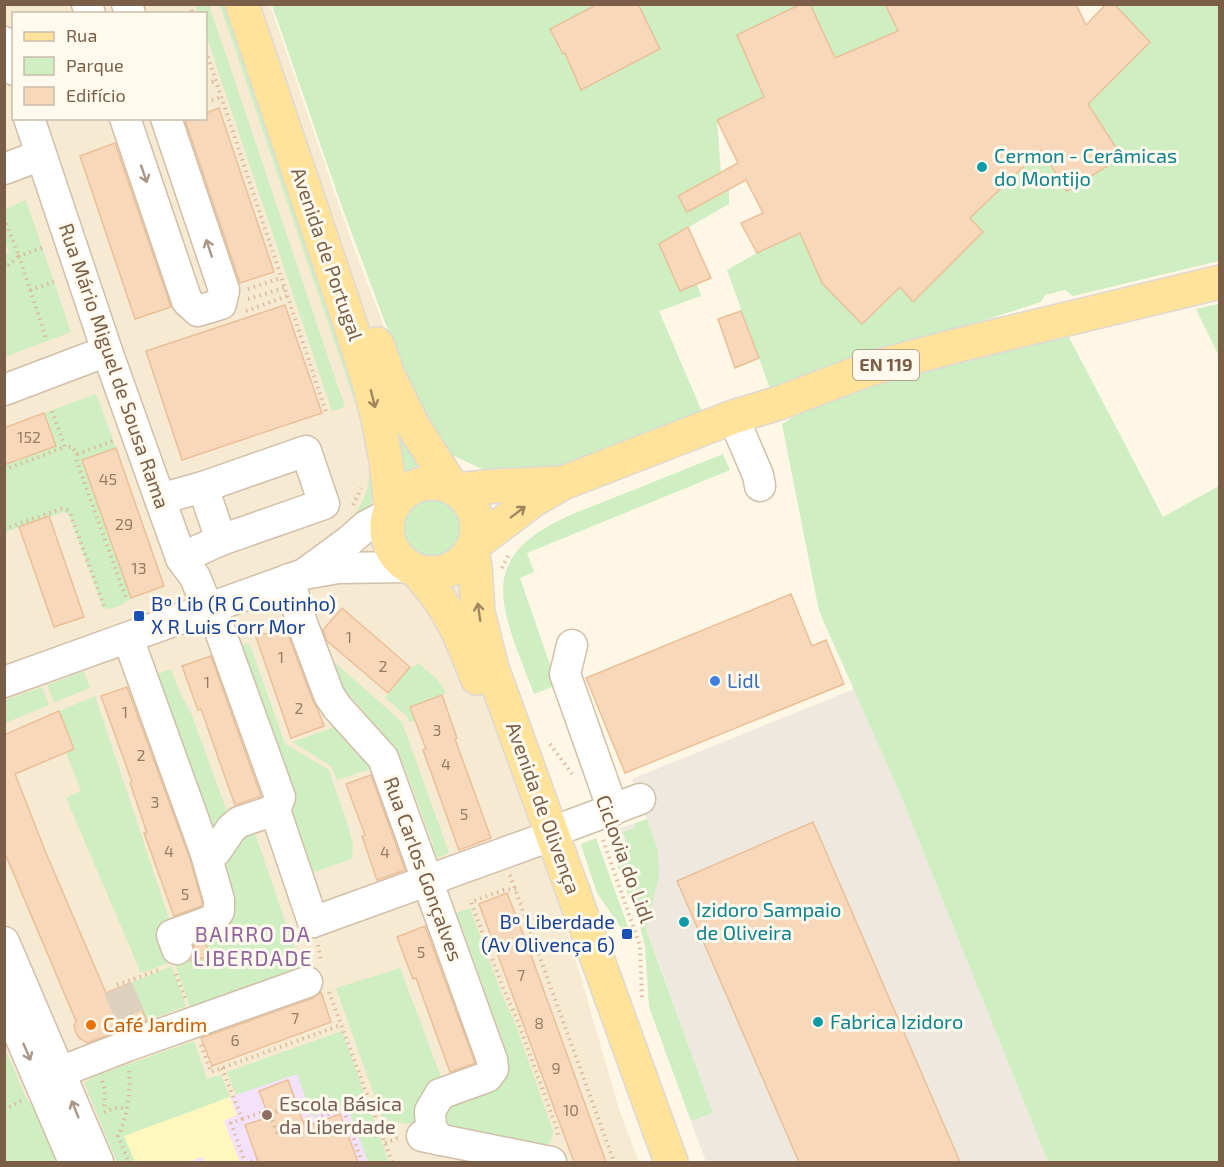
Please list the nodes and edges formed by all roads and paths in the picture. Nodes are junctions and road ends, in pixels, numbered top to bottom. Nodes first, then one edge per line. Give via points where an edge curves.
1 (242, 4) edge
2 (260, 4) edge
3 (4, 42) edge
4 (207, 54) edge
5 (12, 64) edge
6 (216, 81) junction
7 (207, 84) edge
8 (221, 97) junction
9 (207, 102) edge
10 (30, 120) edge
11 (129, 120) edge
12 (167, 120) edge
13 (41, 155) junction
14 (4, 169) edge
15 (4, 218) edge
16 (42, 248) dead end
17 (19, 256) junction
18 (4, 269) edge
19 (281, 278) junction
20 (54, 282) dead end
21 (1220, 282) edge
22 (284, 288) junction
23 (248, 289) dead end
24 (30, 290) junction
25 (287, 296) junction
26 (250, 298) dead end
27 (232, 308) junction
28 (47, 341) dead end
29 (107, 351) junction
30 (4, 390) edge
31 (52, 411) dead end
32 (327, 414) dead end
33 (733, 417) junction
34 (113, 441) dead end
35 (65, 447) junction
36 (77, 454) junction
37 (4, 470) edge
38 (362, 480) dead end
39 (563, 483) junction
40 (760, 486) dead end
41 (203, 487) junction
42 (455, 488) junction
43 (160, 499) junction
44 (350, 510) dead end
45 (390, 511) junction
46 (4, 529) edge
47 (221, 540) junction
48 (473, 547) junction
49 (514, 547) dead end
50 (181, 558) junction
51 (412, 569) junction
52 (501, 576) dead end
53 (296, 577) junction
54 (127, 601) dead end
55 (105, 609) dead end
56 (208, 609) junction
57 (128, 638) junction
58 (572, 645) dead end
59 (4, 682) edge
60 (546, 737) dead end
61 (577, 780) dead end
62 (616, 809) junction
63 (275, 810) junction
64 (544, 836) junction
65 (206, 854) junction
66 (509, 872) dead end
67 (427, 881) junction
68 (516, 889) junction
69 (313, 922) junction
70 (4, 942) edge
71 (170, 960) junction
72 (318, 977) junction
73 (117, 985) dead end
74 (4, 999) edge
75 (644, 1007) dead end
76 (193, 1023) junction
77 (341, 1025) junction
78 (133, 1044) junction
79 (222, 1068) junction
80 (60, 1072) junction
81 (100, 1075) dead end
82 (126, 1109) junction
83 (103, 1112) junction
84 (270, 1114) junction
85 (98, 1115) dead end
86 (243, 1119) junction
87 (309, 1121) junction
88 (411, 1134) dead end
89 (440, 1140) junction
90 (555, 1151) edge
91 (258, 1160) dead end
92 (74, 1162) edge
93 (98, 1162) edge
94 (129, 1162) edge
95 (245, 1162) edge
96 (251, 1162) edge
97 (362, 1162) edge
98 (392, 1162) edge
99 (614, 1162) edge
100 (652, 1162) edge
101 (671, 1162) edge

1 -> 45 main road, Avenida de Portugal via 369,382 386,461
2 - 42 main road, Avenida de Portugal via 388,375 412,424
3 - 5 street
4 - 6 path
6 - 7 path
6 - 8 path
8 - 9 path
8 - 19 path
10 - 13 street, Rua Mário Miguel de Sousa Rama
11 -> 27 street via 187,301 198,311
27 -> 12 street
13 - 14 street
13 - 29 street, Rua Mário Miguel de Sousa Rama
15 - 17 path
16 - 17 path
17 - 18 path
17 - 24 path
19 - 22 path
19 - 23 path
20 - 24 path
21 - 33 main road, EN 119 via 912,357
22 - 25 path
22 - 26 path
24 - 28 path
25 - 27 path
25 - 32 path
29 - 30 street
29 - 43 street, Rua Mário Miguel de Sousa Rama
31 - 35 path
33 - 39 main road, EN 119
33 - 40 street
34 - 36 path
35 - 36 path via 72,447
35 - 37 path
36 - 54 path
38 - 44 path
39 - 42 main road, EN 119
48 -> 39 main road, EN 119 via 532,501
41 - 43 street
41 - 47 street
41 - 47 street via 306,451 324,504
42 - 45 main road via 424,483 399,497
42 - 48 main road via 475,514 478,529
43 - 50 street, Rua Mário Miguel de Sousa Rama
45 - 51 main road via 389,543 397,557
45 - 53 street
46 - 55 path via 67,510
47 - 50 street
48 - 51 main road via 464,560 442,573
64 -> 48 main road, Avenida de Olivença via 478,612
49 - 52 path
50 - 56 street, Rua Mário Miguel de Sousa Rama via 195,577
51 - 53 street via 338,568
51 - 64 main road, Avenida de Olivença via 442,603 464,644
53 - 56 street
53 - 67 street, Rua Carlos Gonçalves via 302,622 329,695 382,758
56 - 57 street
56 - 63 street, Rua Mário Miguel de Sousa Rama via 216,620 280,797
57 - 59 street
57 - 65 street
58 - 62 street via 565,674
60 - 61 path, Ciclovia do Lidl
62 - 64 street
62 - 75 path, Ciclovia do Lidl via 640,946
63 - 65 street via 239,822 216,851
63 - 69 street, Rua Mário Miguel de Sousa Rama
64 - 67 street
64 - 100 main road, Avenida de Olivença
64 - 101 main road, Avenida de Olivença
65 - 71 street via 219,911 213,920 172,935
66 - 68 path
67 - 69 street
67 - 89 street, Rua Carlos Gonçalves via 493,1069 487,1077 440,1094 430,1111 431,1128
68 - 90 path via 471,902 557,1129
68 - 99 path
69 - 72 path
70 - 80 street
71 - 73 path
71 - 76 path
72 - 76 street
72 - 77 path
74 -> 92 street
76 - 78 street
76 - 79 path via 211,1072
77 - 79 path
77 - 98 path
78 - 80 street
78 - 82 path
79 - 86 path
93 -> 80 street
81 - 83 path via 104,1086
82 - 83 path
82 - 94 path via 118,1136
83 - 85 path
84 - 86 path via 262,1112
84 - 87 path via 301,1103
84 - 87 path via 277,1132
86 - 95 path via 231,1123
87 - 97 path via 343,1109
88 - 89 street
89 - 90 street
91 - 96 path

